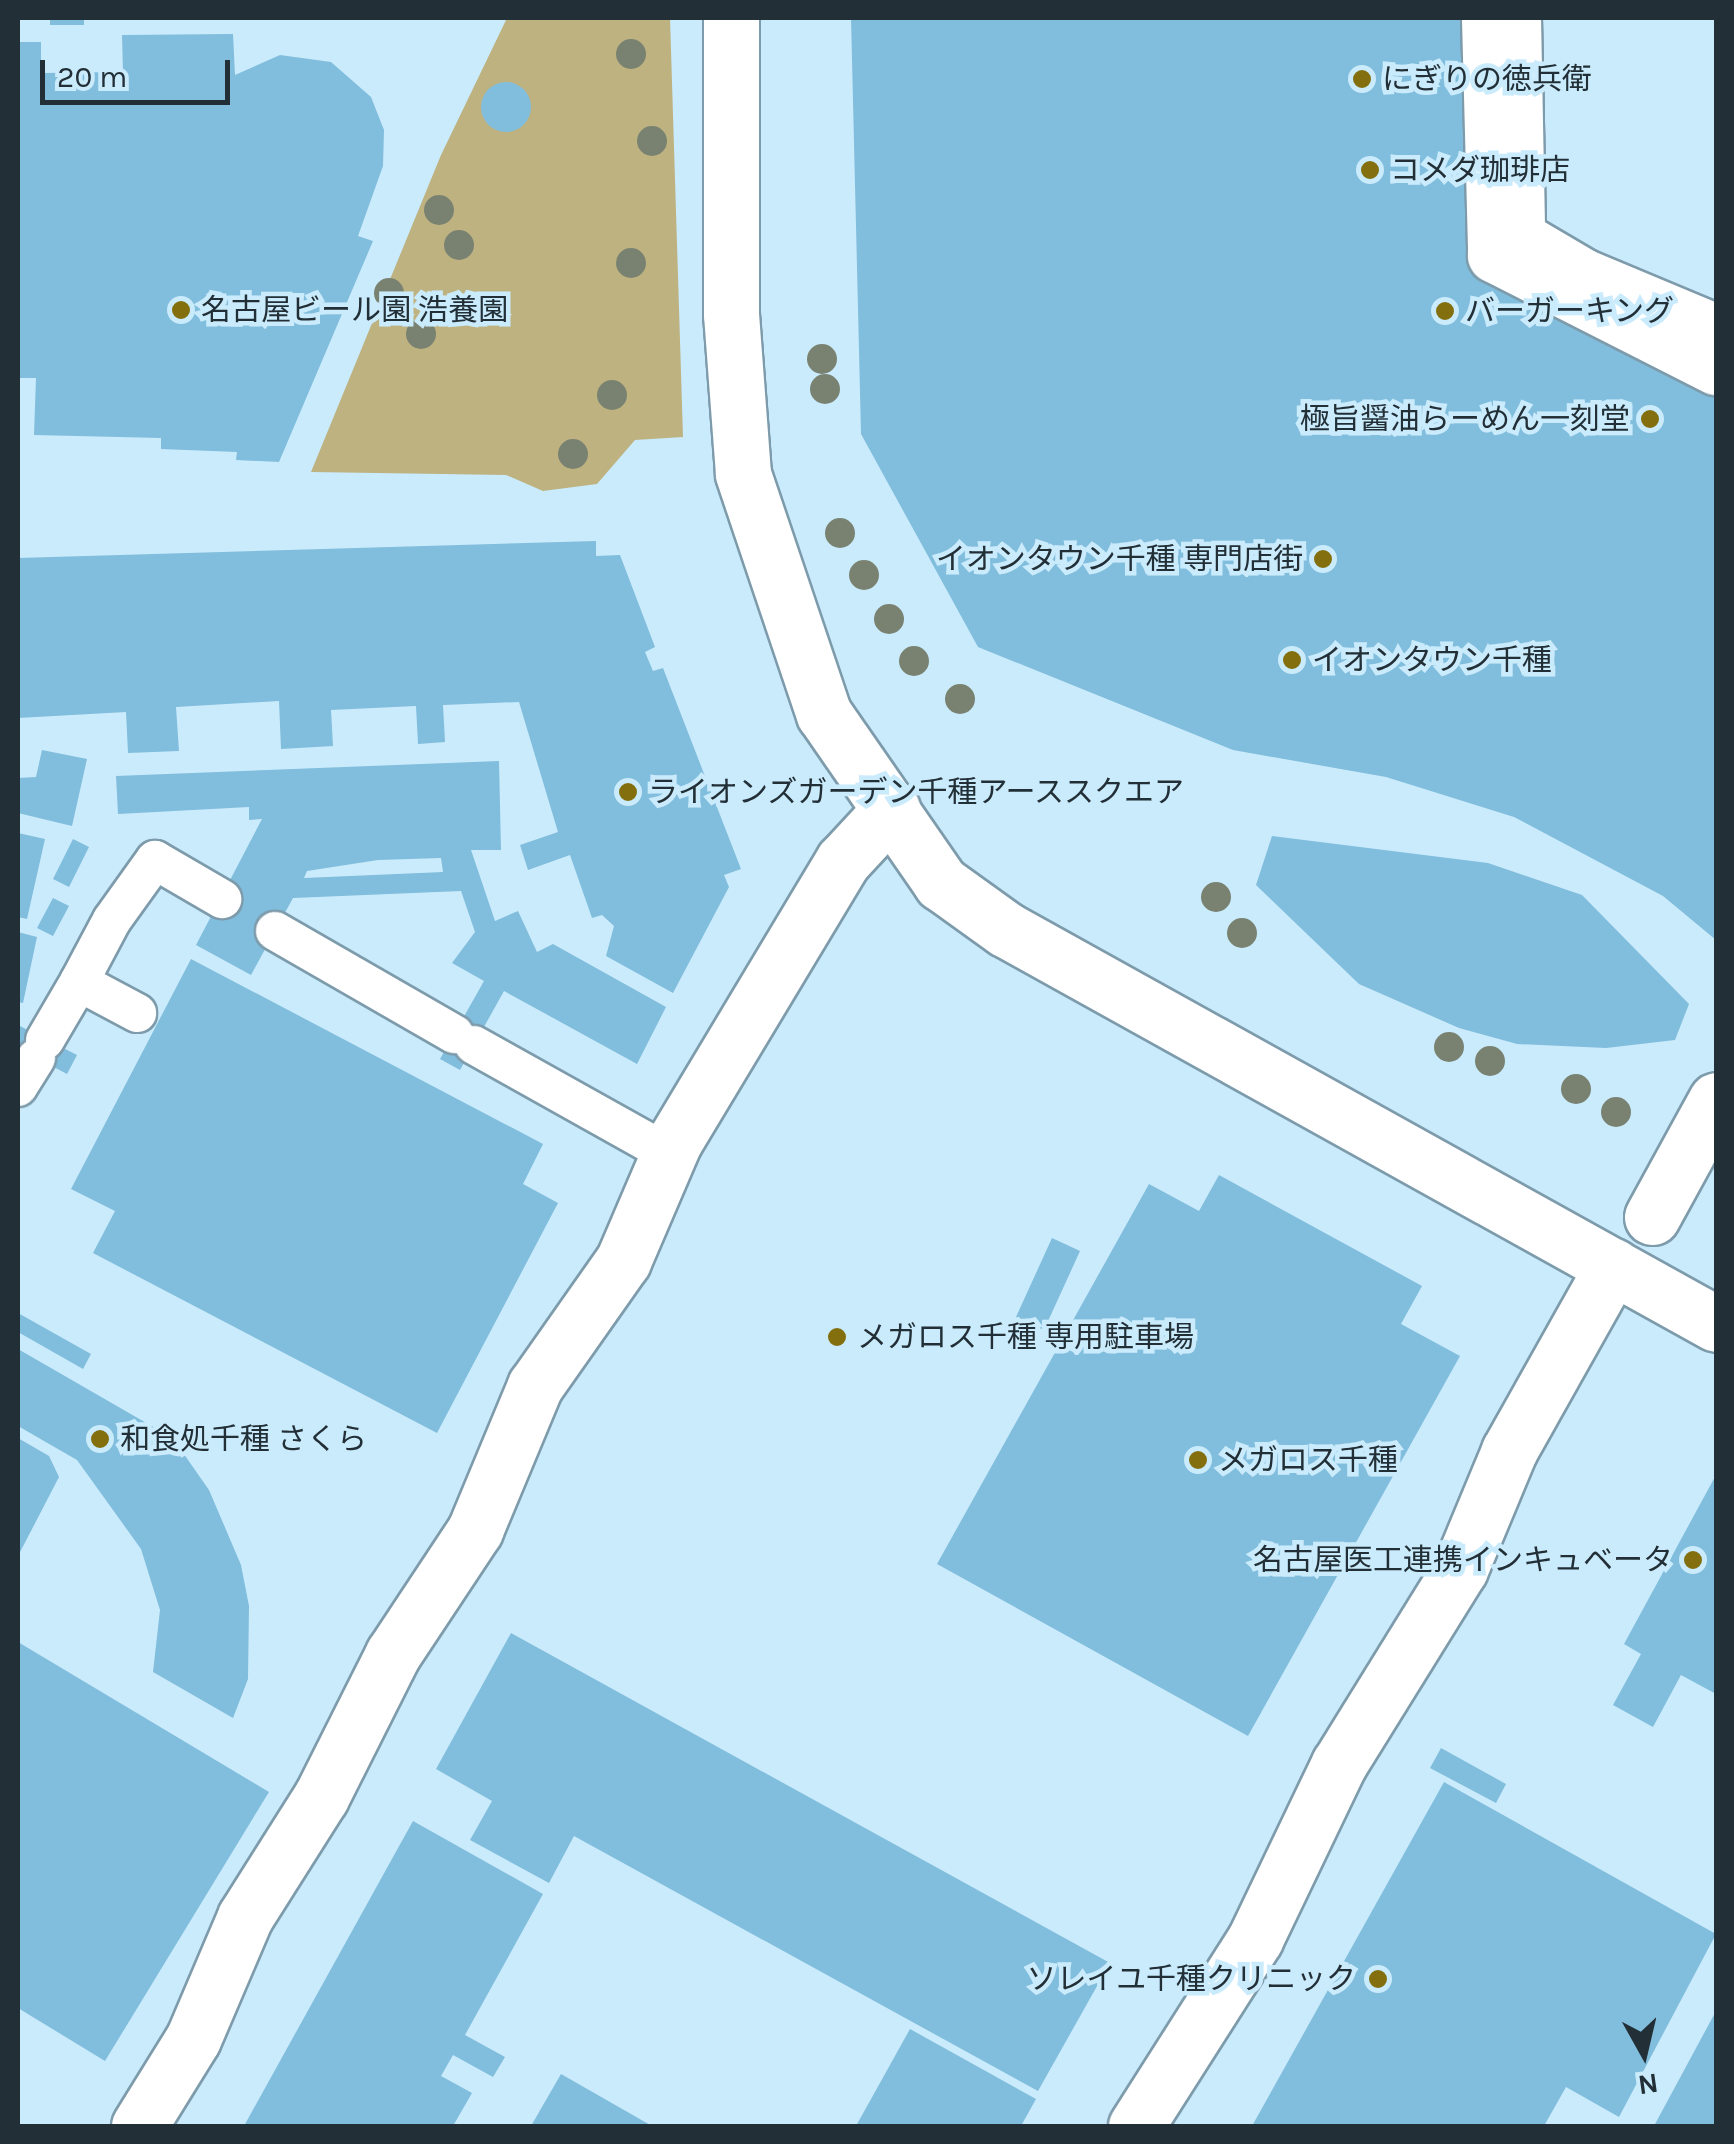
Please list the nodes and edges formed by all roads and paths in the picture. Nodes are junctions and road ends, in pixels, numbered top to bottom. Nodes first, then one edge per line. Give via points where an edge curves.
1 (731, 18) edge
2 (1490, 18) edge
3 (1522, 18) edge
4 (1716, 323) edge
5 (1716, 367) edge
6 (892, 808) junction
7 (222, 899) dead end
8 (275, 931) dead end
9 (80, 982) junction
10 (138, 1013) dead end
11 (33, 1062) edge
12 (1716, 1100) edge
13 (669, 1154) junction
14 (1652, 1217) dead end
15 (1613, 1266) junction
16 (1716, 1324) edge
17 (139, 2126) edge
18 (1136, 2126) edge

1 - 6 street via 732,314 743,474 824,714
2 - 5 street via 1496,256
3 - 4 lane via 1526,233 1587,269
6 - 13 street via 844,861
6 - 15 street via 941,883 1005,929
7 - 9 lane via 156,860 112,920
8 - 13 lane
9 - 10 lane
9 - 11 lane
12 - 14 street
13 - 17 street via 623,1261 535,1386 475,1530 392,1654 320,1798 245,1917 193,2039
15 - 16 street
15 - 18 street via 1509,1451 1460,1569 1340,1764 1255,1939

